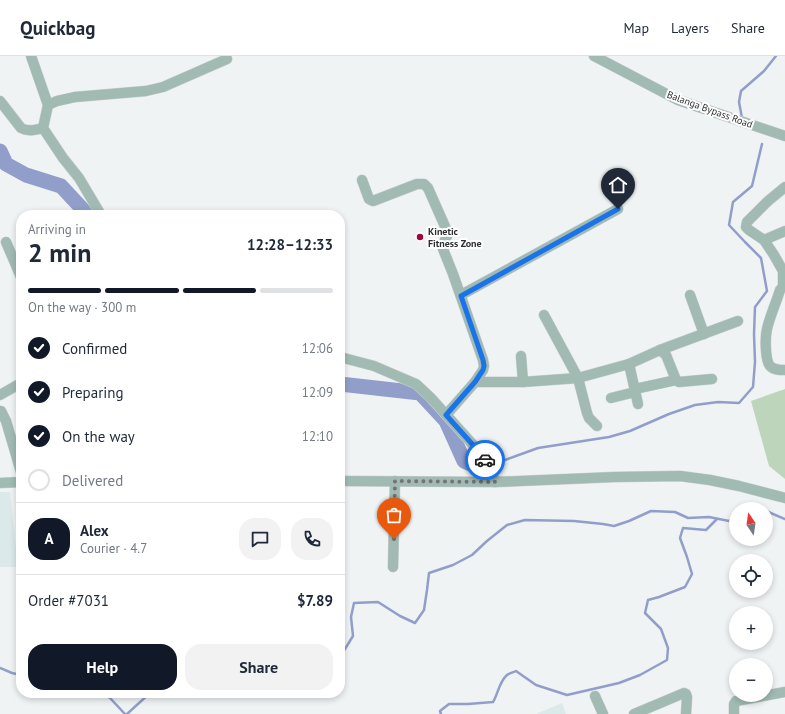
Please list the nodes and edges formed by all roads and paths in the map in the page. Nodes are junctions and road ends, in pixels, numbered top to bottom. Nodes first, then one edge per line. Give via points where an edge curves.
1 (31, 56) edge
2 (594, 56) edge
3 (228, 59) dead end
4 (0, 102) edge
5 (48, 105) junction
6 (43, 128) junction
7 (785, 136) edge
8 (362, 180) dead end
9 (785, 187) edge
10 (618, 209) dead end
11 (98, 210) edge
12 (785, 231) edge
13 (764, 240) junction
14 (6, 242) dead end
15 (16, 266) edge
16 (784, 285) edge
17 (690, 294) dead end
18 (461, 296) junction
19 (544, 315) dead end
20 (738, 321) dead end
21 (704, 334) junction
22 (660, 350) junction
23 (521, 356) dead end
24 (345, 358) edge
25 (629, 364) junction
26 (785, 370) edge
27 (578, 378) junction
28 (712, 379) dead end
29 (676, 380) junction
30 (475, 382) junction
31 (523, 382) junction
32 (16, 386) edge
33 (635, 391) junction
34 (0, 395) edge
35 (611, 398) dead end
36 (638, 404) dead end
37 (0, 410) edge
38 (446, 415) junction
39 (597, 426) dead end
40 (16, 455) edge
41 (345, 481) edge
42 (395, 481) junction
43 (16, 482) edge
44 (495, 482) junction
45 (0, 483) edge
46 (785, 498) edge
47 (393, 568) dead end
48 (785, 692) edge
49 (595, 696) dead end
50 (603, 714) edge
51 (634, 714) edge
52 (686, 714) edge
53 (734, 714) edge

1 - 5 street
2 - 7 street, Balanga Bypass Road via 678,100
3 - 5 street via 163,87 146,91 75,97
4 - 6 street via 23,130
5 - 6 street
6 - 11 street via 79,178
8 - 18 street via 369,199 373,201 417,184 424,184 428,188 448,234 443,249
9 - 13 street via 747,222 746,227
10 - 18 street
12 - 13 street
13 - 16 street via 783,271
14 - 15 street
16 - 26 street via 767,330 766,356 771,367
17 - 21 street
18 - 30 street via 484,366
19 - 27 street
20 - 21 street
21 - 22 street
22 - 25 street
22 - 29 street via 666,355
23 - 31 street
24 - 38 street via 374,366 416,384
25 - 27 street
25 - 33 street
27 - 31 street
27 - 39 street via 587,413
28 - 29 street via 679,382
29 - 33 street
30 - 31 street
30 - 38 street
32 - 34 street
33 - 35 street
33 - 36 street
37 - 40 street
38 - 44 street via 484,457
41 - 42 street
42 - 44 street
42 - 47 street
43 - 45 street
44 - 46 street via 680,476 710,480
48 - 53 street via 736,701
49 - 50 street
51 - 52 street via 684,693 687,697

